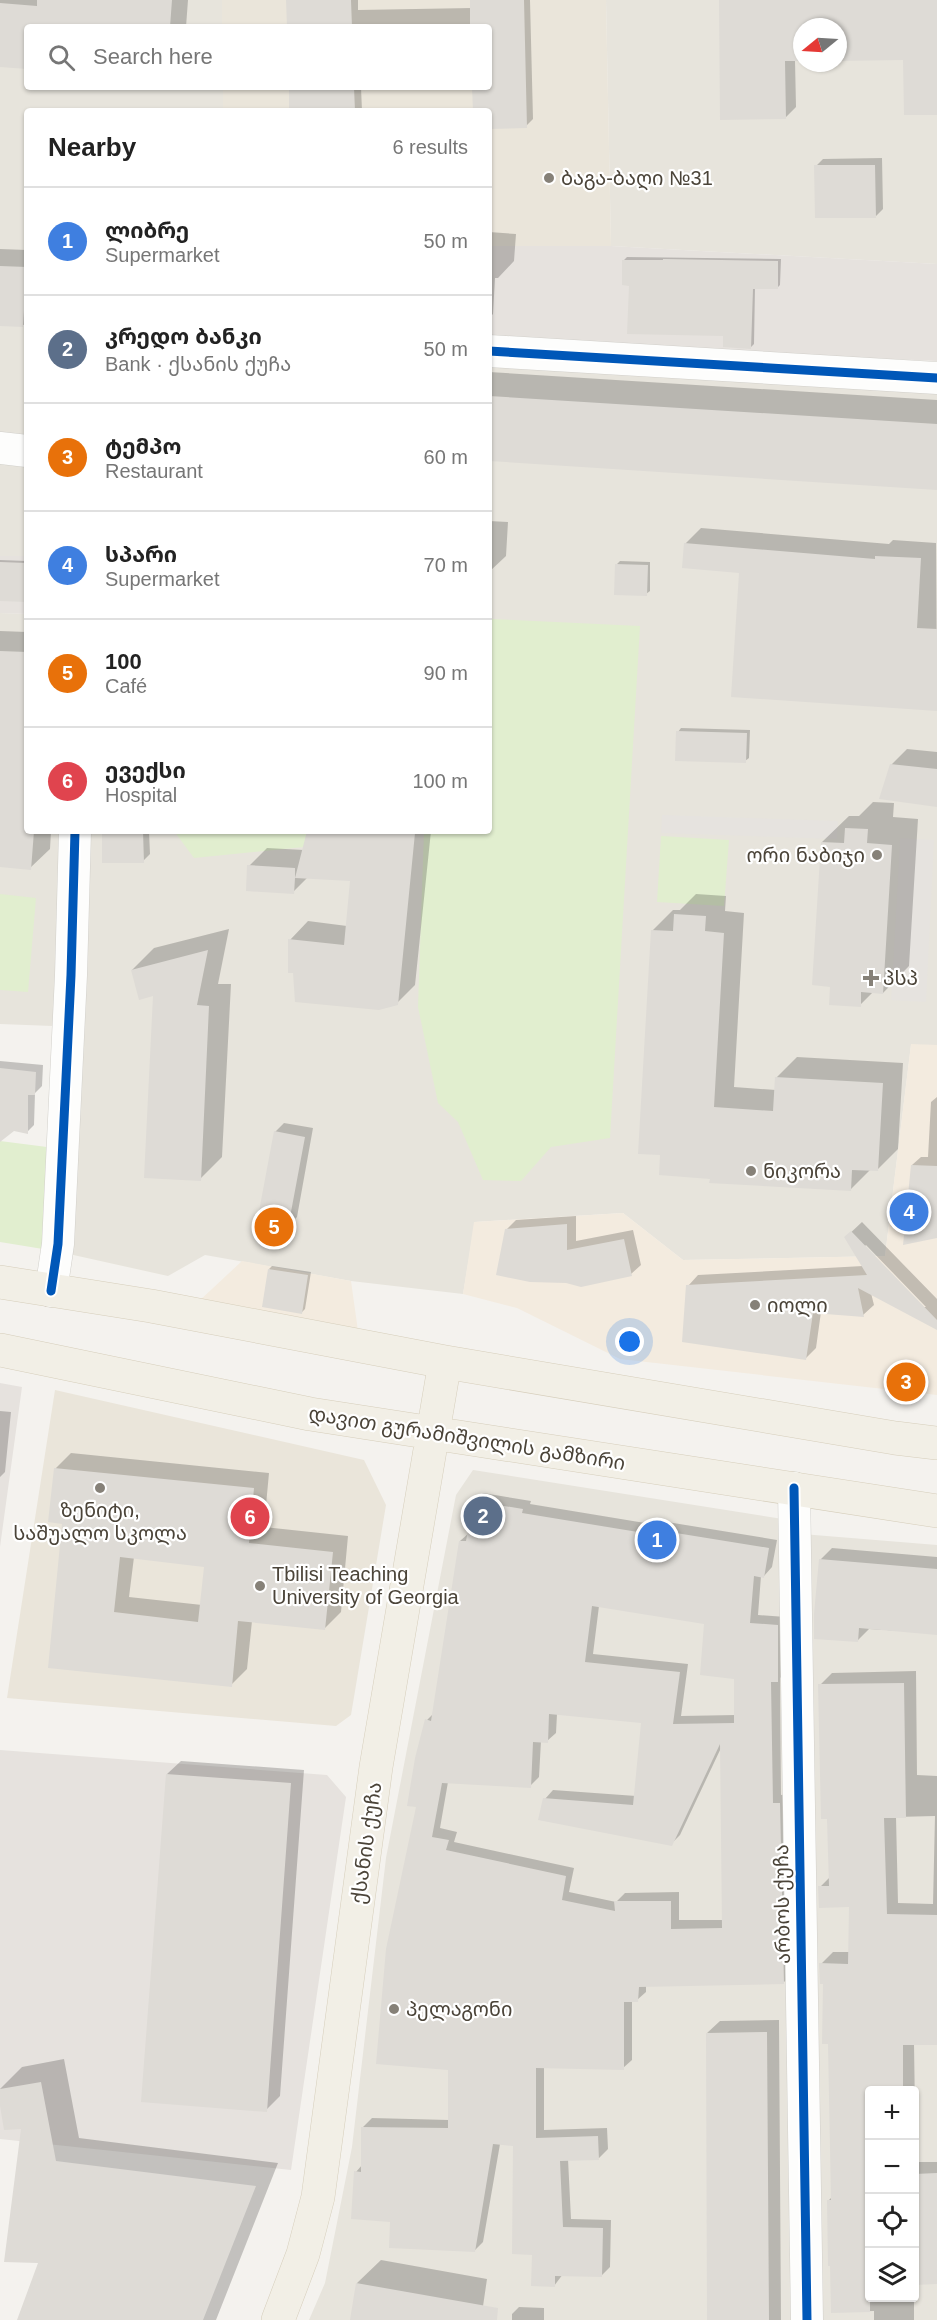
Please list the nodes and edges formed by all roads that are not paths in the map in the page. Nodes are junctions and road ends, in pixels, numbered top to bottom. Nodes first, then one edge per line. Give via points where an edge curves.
1 (492, 351) edge
2 (937, 378) edge
3 (0, 448) edge
4 (24, 451) edge
5 (75, 834) edge
6 (0, 1282) edge
7 (51, 1291) junction
8 (0, 1350) edge
9 (445, 1362) junction
10 (432, 1434) junction
11 (937, 1443) edge
12 (794, 1488) junction
13 (937, 1511) edge
14 (278, 2320) edge
15 (807, 2320) edge

1 - 2 street
3 - 4 street
5 - 7 street via 58,1244
6 - 7 main road
7 - 9 main road
8 - 10 main road, დავით გურამიშვილის გამზირი via 310,1414
9 - 10 main road, ქსანის ქუჩა
9 - 11 main road
10 - 12 main road, დავით გურამიშვილის გამზირი
10 - 14 main road, ქსანის ქუჩა via 370,1809 318,2197 303,2253
12 - 13 main road, დავით გურამიშვილის გამზირი
12 - 15 street, არბოს ქუჩა

